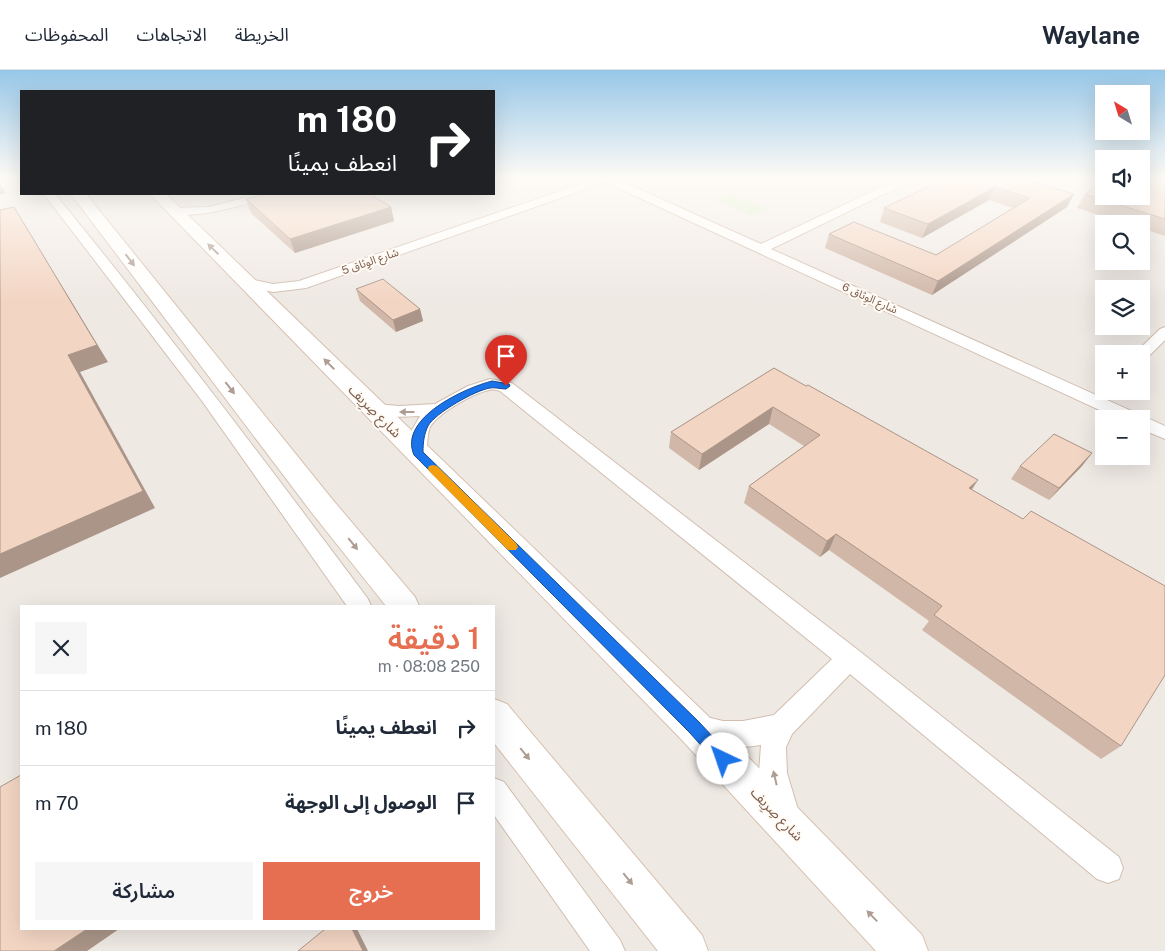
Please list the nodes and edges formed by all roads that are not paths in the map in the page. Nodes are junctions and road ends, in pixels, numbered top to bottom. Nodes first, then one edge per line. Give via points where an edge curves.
1 (69, 218) edge
2 (97, 218) edge
3 (182, 218) edge
4 (491, 218) edge
5 (697, 218) edge
6 (824, 218) edge
7 (761, 248) junction
8 (249, 283) junction
9 (300, 285) junction
10 (279, 313) junction
11 (1165, 332) edge
12 (1150, 346) edge
13 (1095, 394) edge
14 (1106, 400) edge
15 (373, 409) junction
16 (440, 409) junction
17 (1121, 410) edge
18 (1150, 426) edge
19 (1165, 433) edge
20 (418, 453) junction
21 (359, 605) edge
22 (403, 605) edge
23 (849, 658) junction
24 (495, 717) edge
25 (783, 725) junction
26 (694, 727) junction
27 (495, 793) edge
28 (789, 825) junction
29 (1108, 868) dead end
30 (608, 951) edge
31 (686, 951) edge
32 (906, 951) edge

1 - 21 street via 264,473
2 -> 22 street
8 -> 3 street, شارع صِرِيف
4 - 9 street, شارع الوِثاق 5
5 - 7 street, شارع الوِثاق 6
6 - 7 street
7 - 13 street, شارع الوِثاق 6
8 - 9 street, شارع الوِثاق 5 via 273,288
8 - 10 street, شارع صِرِيف
9 - 10 street, شارع الوِثاق 5 via 285,297
15 -> 10 street, شارع صِرِيف
11 - 12 street
14 - 17 street, شارع الوِثاق 6
16 -> 15 street via 407,412
15 - 20 street, شارع صِرِيف
16 - 20 street via 424,423 418,437
16 - 23 street via 477,388 492,384 506,386
18 - 19 street
20 - 26 street, شارع صِرِيف
23 - 25 street
23 - 29 street
24 -> 31 street
25 - 26 street via 764,733 723,735
28 -> 25 street via 774,773 773,747
26 - 28 street, شارع صِرِيف
27 - 30 street
32 -> 28 street, شارع صِرِيف

